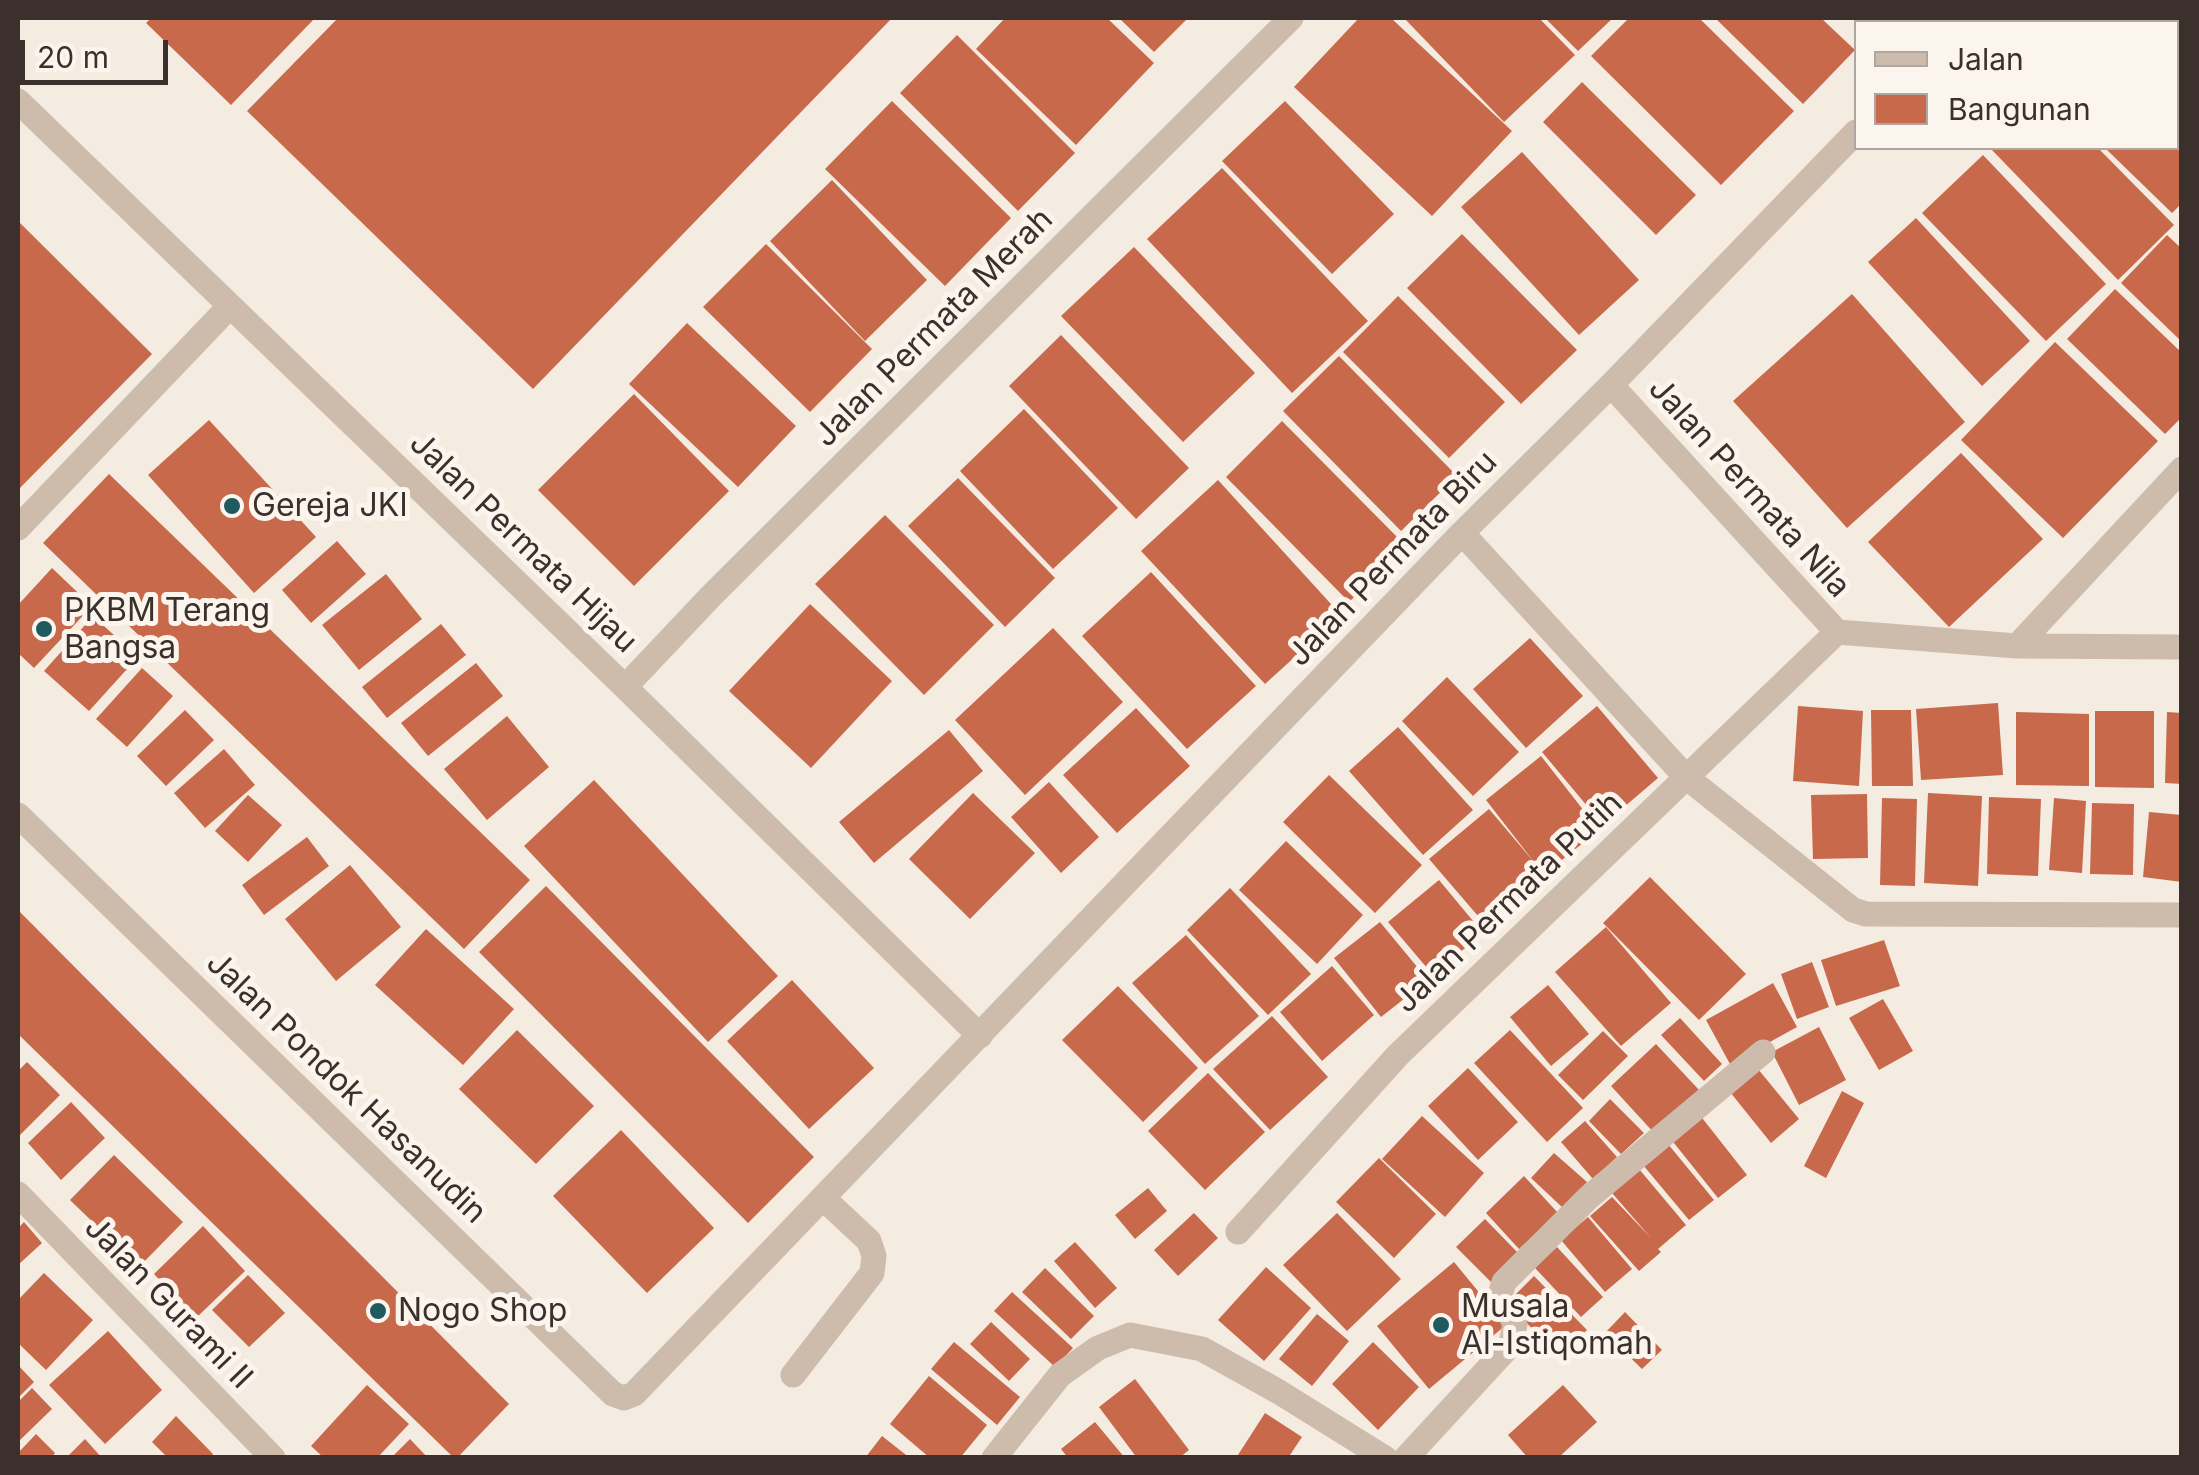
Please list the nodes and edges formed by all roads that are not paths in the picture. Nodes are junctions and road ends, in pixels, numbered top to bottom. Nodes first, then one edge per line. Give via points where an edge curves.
1 (1291, 18) edge
2 (18, 101) edge
3 (1854, 134) edge
4 (230, 306) junction
5 (1610, 385) junction
6 (2182, 468) edge
7 (18, 528) edge
8 (1462, 533) junction
9 (1837, 632) junction
10 (2017, 646) junction
11 (2182, 647) edge
12 (625, 688) junction
13 (1686, 777) junction
14 (18, 814) edge
15 (2182, 916) edge
16 (980, 1036) junction
17 (1762, 1052) dead end
18 (18, 1194) edge
19 (823, 1198) junction
20 (1238, 1232) dead end
21 (793, 1375) dead end
22 (634, 1394) joint
23 (272, 1458) edge
24 (994, 1458) edge
25 (1385, 1458) edge
26 (1406, 1458) edge

1 - 12 street, Jalan Permata Merah
2 - 4 street, Jalan Permata Hijau
3 - 5 street, Jalan Permata Biru
4 - 7 street
4 - 12 street, Jalan Permata Hijau
5 - 8 street, Jalan Permata Biru
5 - 9 street, Jalan Permata Nila
6 - 10 street
8 - 13 street
8 - 16 street, Jalan Permata Biru
9 - 10 street, Jalan Permata Nila
9 - 13 street, Jalan Permata Putih
10 - 11 street, Jalan Permata Nila
12 - 16 street, Jalan Permata Hijau
13 - 15 street via 1866,914
13 - 20 street, Jalan Permata Putih via 1398,1055
14 - 22 street, Jalan Pondok Hasanudin via 614,1394
16 - 19 street, Jalan Permata Biru
17 - 26 street via 1588,1198 1504,1282 1500,1295 1515,1324 1511,1344
18 - 23 street, Jalan Gurami II
19 - 21 street via 869,1241 872,1273
19 - 22 street, Jalan Permata Biru
24 - 25 street via 1060,1374 1130,1335 1202,1348

